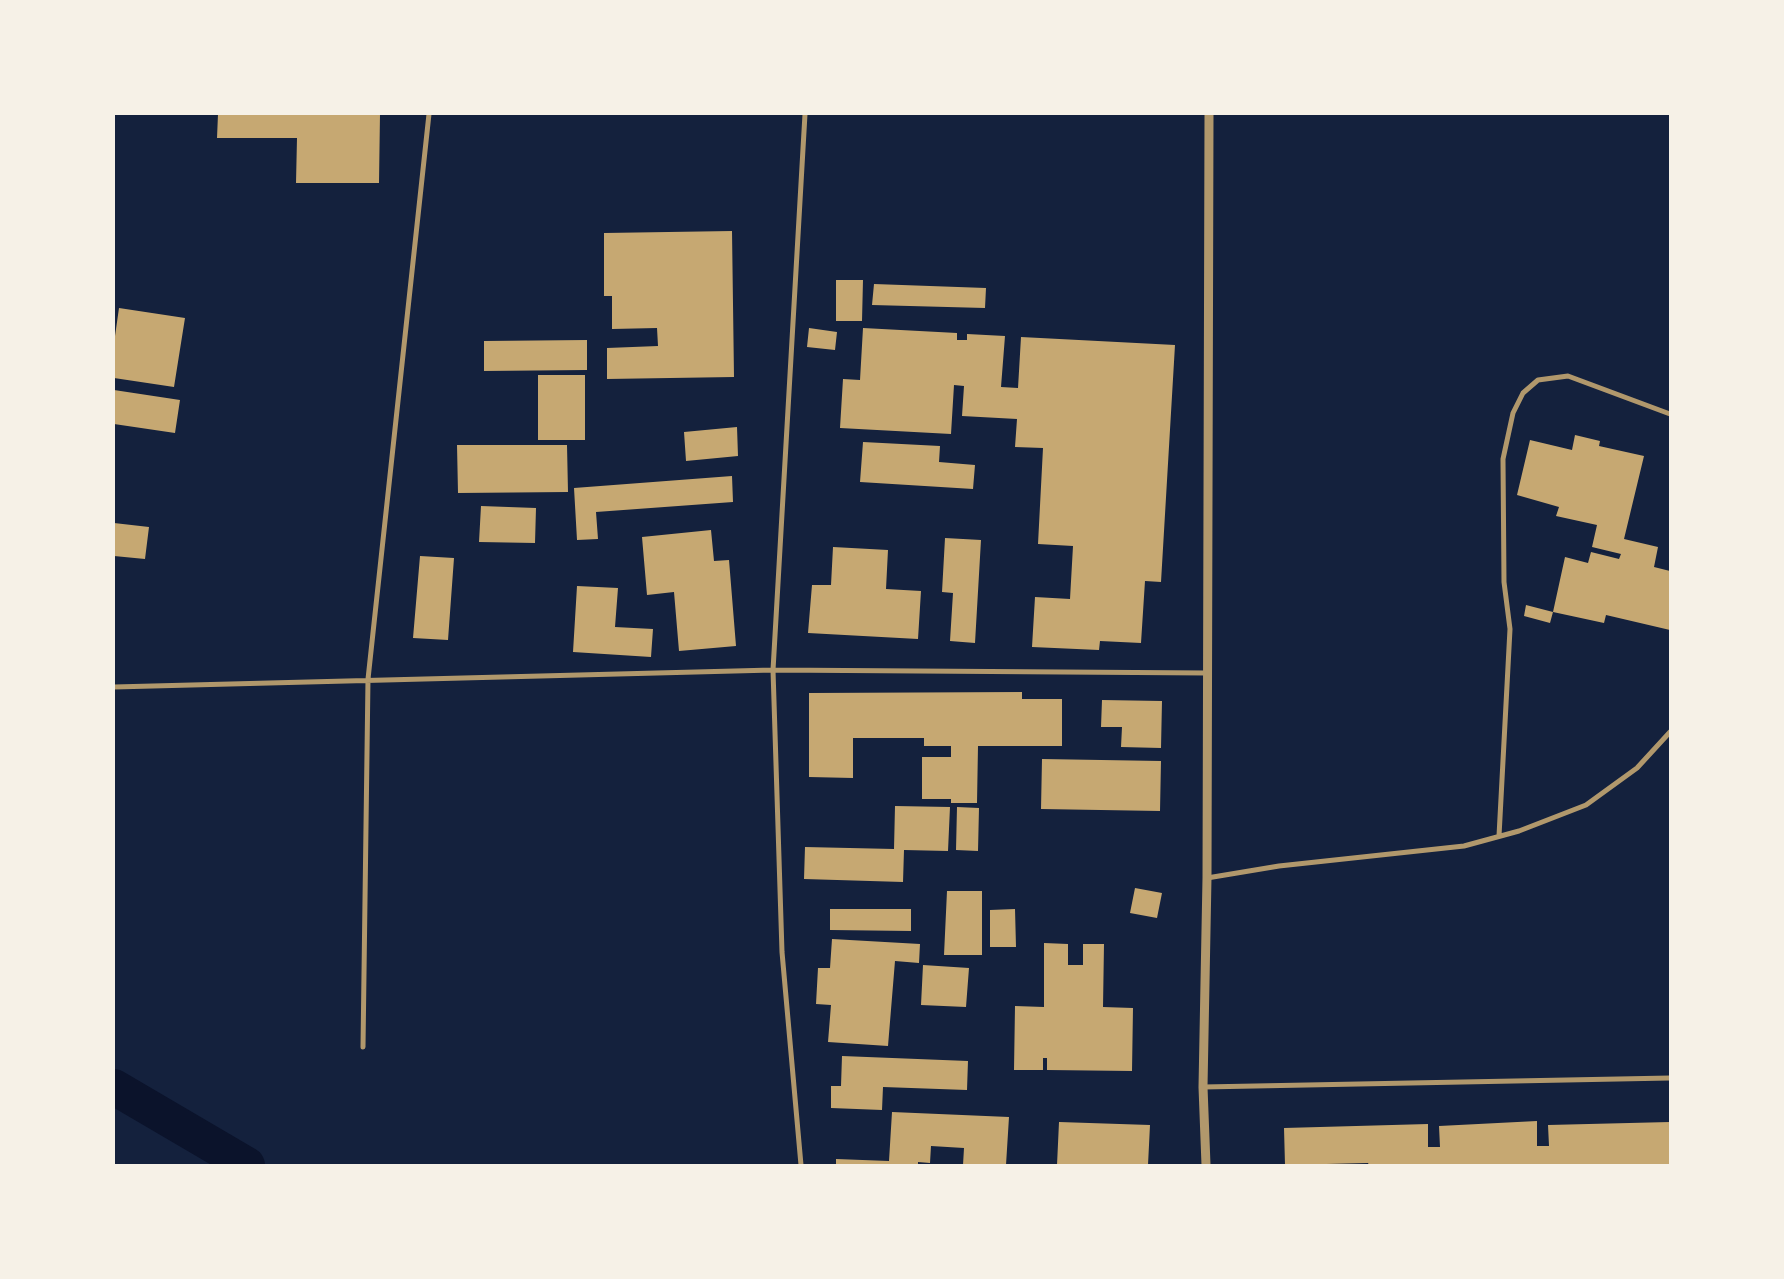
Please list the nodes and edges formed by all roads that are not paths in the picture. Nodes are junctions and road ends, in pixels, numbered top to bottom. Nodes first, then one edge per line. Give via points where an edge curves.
1 (429, 114) edge
2 (805, 114) edge
3 (1208, 114) edge
4 (1670, 414) edge
5 (774, 670) junction
6 (1206, 673) junction
7 (368, 680) junction
8 (114, 687) edge
9 (1670, 732) edge
10 (1499, 836) junction
11 (1207, 878) junction
12 (363, 1047) dead end
13 (1670, 1078) edge
14 (1203, 1087) junction
15 (801, 1165) edge
16 (1206, 1165) edge

1 - 7 street
2 - 5 street
3 - 6 street
4 - 10 street via 1568,376 1538,380 1523,393 1513,413 1503,459 1504,582 1510,628
5 - 6 street
5 - 7 street
5 - 15 street via 782,952
6 - 11 street
7 - 8 street
7 - 12 street
9 - 10 street via 1637,768 1586,805
10 - 11 street via 1464,846 1279,866
11 - 14 street
13 - 14 street
14 - 16 street

